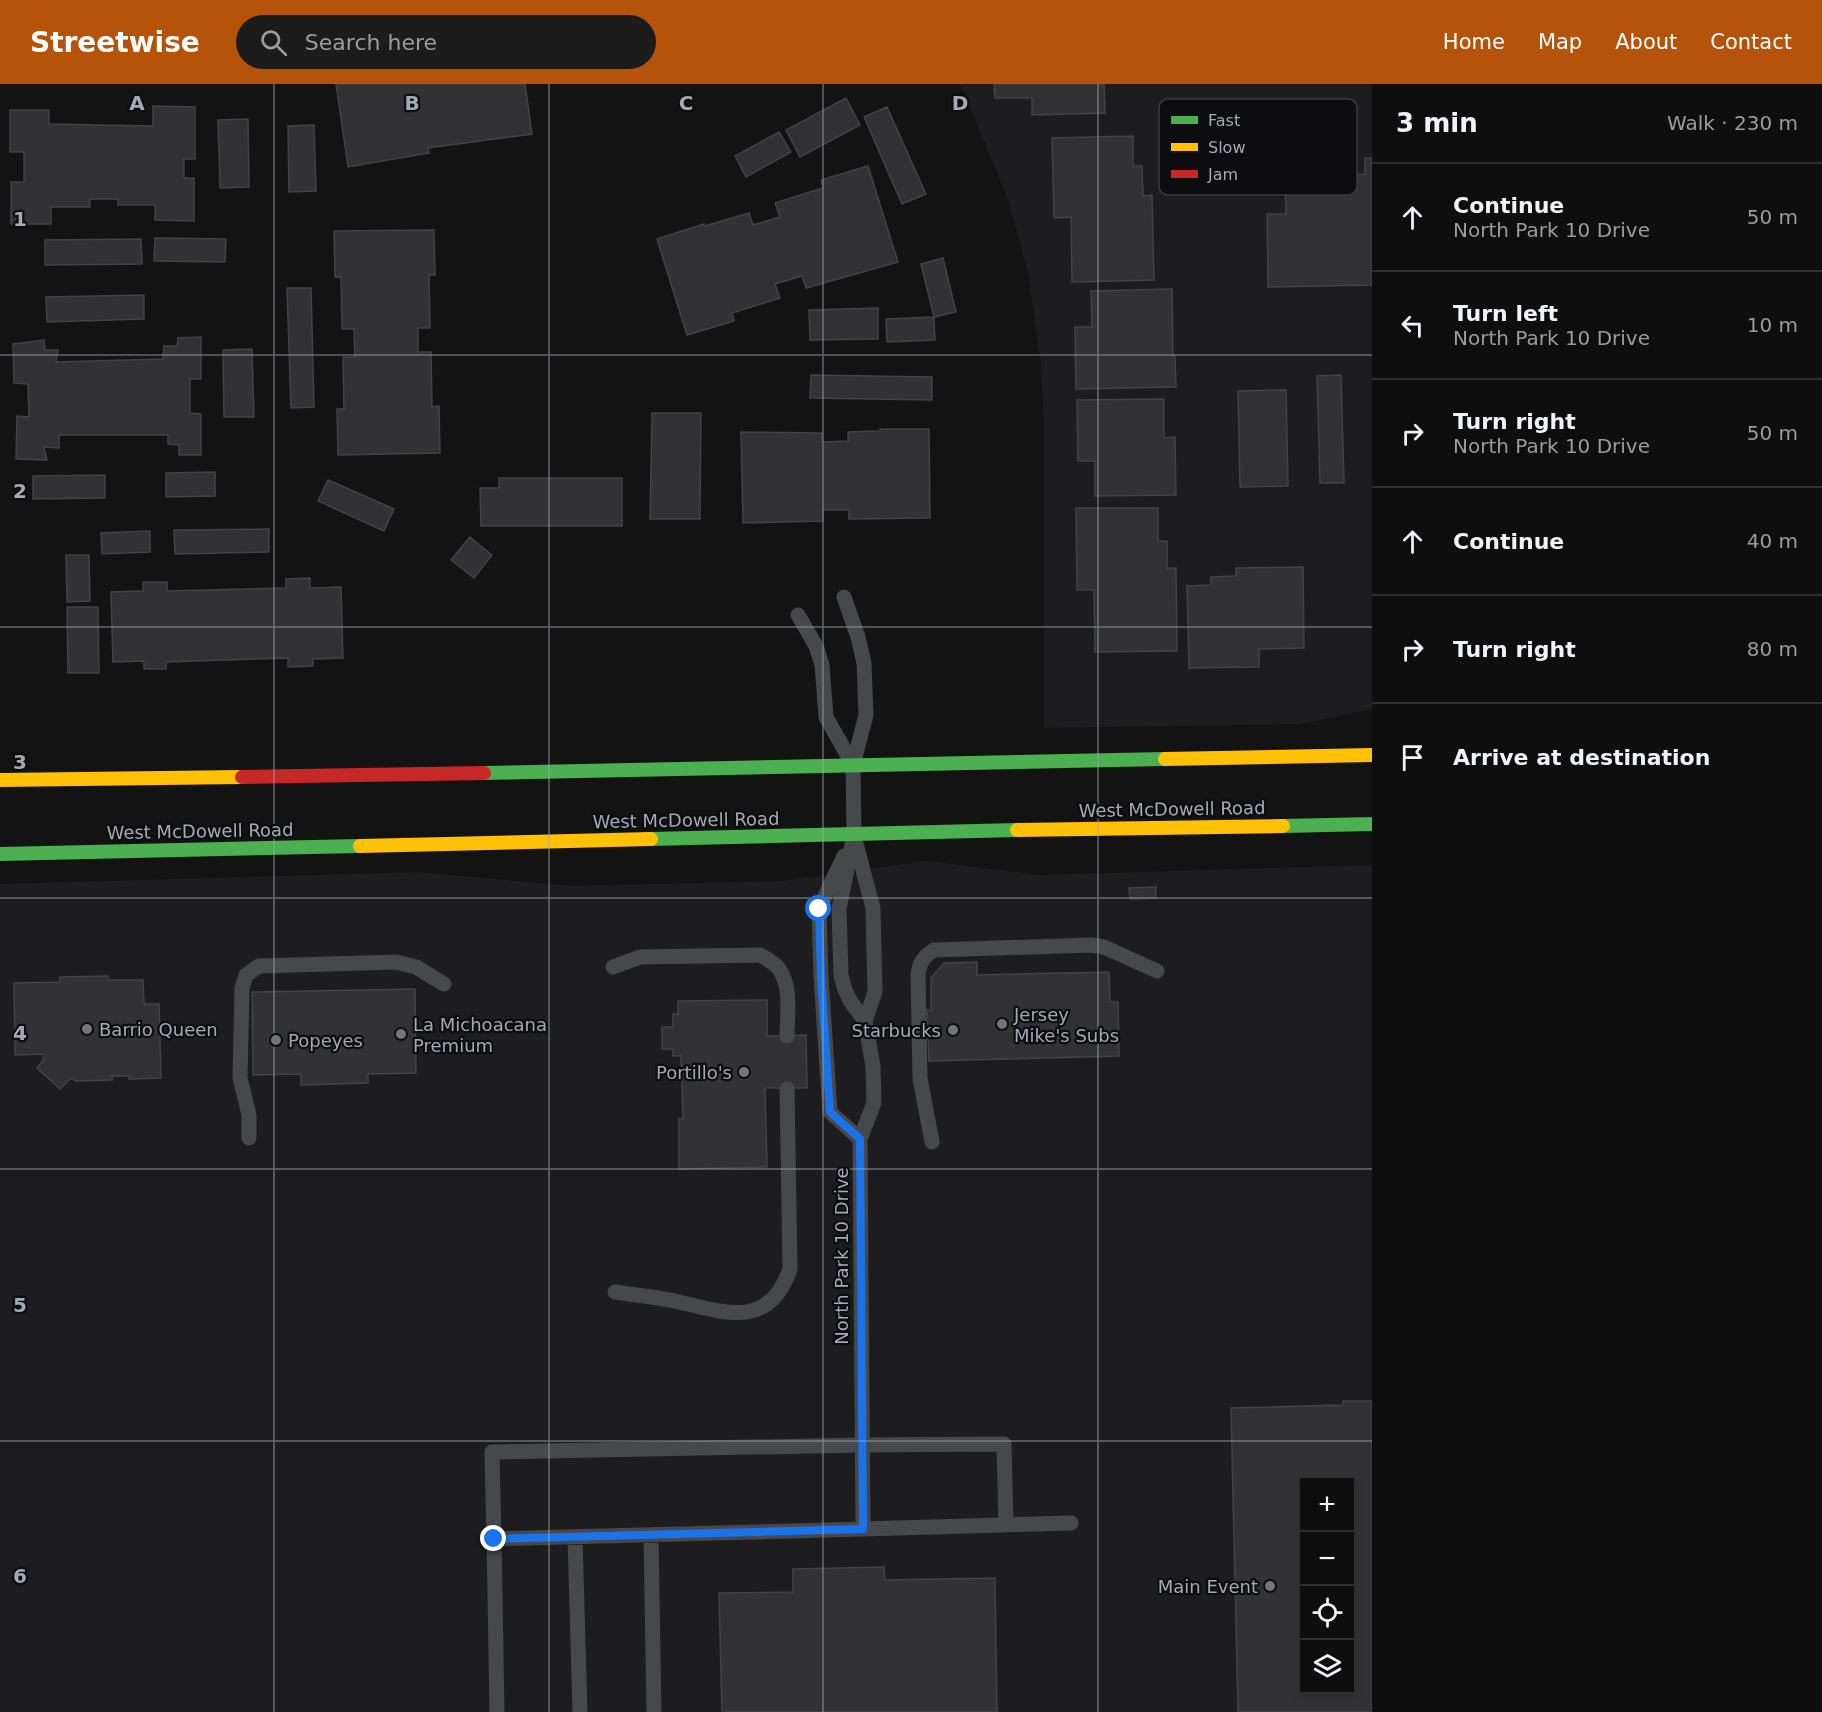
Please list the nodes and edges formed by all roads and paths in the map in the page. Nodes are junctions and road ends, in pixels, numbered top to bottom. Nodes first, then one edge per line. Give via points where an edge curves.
1 (844, 597) dead end
2 (798, 615) dead end
3 (1372, 755) edge
4 (853, 765) junction
5 (0, 780) edge
6 (1372, 824) edge
7 (854, 834) junction
8 (0, 854) edge
9 (614, 968) dead end
10 (1157, 971) dead end
11 (444, 984) dead end
12 (865, 1021) junction
13 (787, 1036) dead end
14 (788, 1089) dead end
15 (249, 1138) dead end
16 (860, 1139) junction
17 (932, 1142) dead end
18 (615, 1292) dead end
19 (862, 1444) junction
20 (1071, 1523) dead end
21 (1006, 1525) junction
22 (863, 1529) junction
23 (651, 1535) junction
24 (575, 1537) junction
25 (494, 1539) junction
26 (497, 1712) edge
27 (580, 1712) edge
28 (654, 1712) edge

1 - 4 lane via 864,663 866,715
2 - 4 lane via 816,646 822,666 826,717
3 - 4 main road
4 - 5 main road
4 - 7 lane, North Park 10 Drive
6 - 7 main road, West McDowell Road
7 - 8 main road, West McDowell Road
7 - 12 lane, North Park 10 Drive via 873,908 875,992
7 - 12 lane, North Park 10 Drive via 839,909 841,975 848,996
7 - 16 lane, North Park 10 Drive via 819,909 830,1112
9 - 13 lane via 640,957 760,955 779,969 785,981
10 - 17 lane via 1092,945 934,950 924,956 918,976 920,1078
11 - 15 lane via 396,962 259,966 246,975 242,988 240,1078 249,1115
12 - 16 lane, North Park 10 Drive via 873,1066 874,1103
14 - 18 lane via 790,1269 786,1283 771,1303 731,1314
16 - 19 lane, North Park 10 Drive
19 - 21 lane via 1004,1444
19 - 22 lane, North Park 10 Drive
19 - 25 lane via 492,1452
20 - 21 lane
21 - 22 lane
22 - 23 lane
23 - 24 lane
23 - 28 lane
24 - 25 lane
24 - 27 lane
25 - 26 lane

